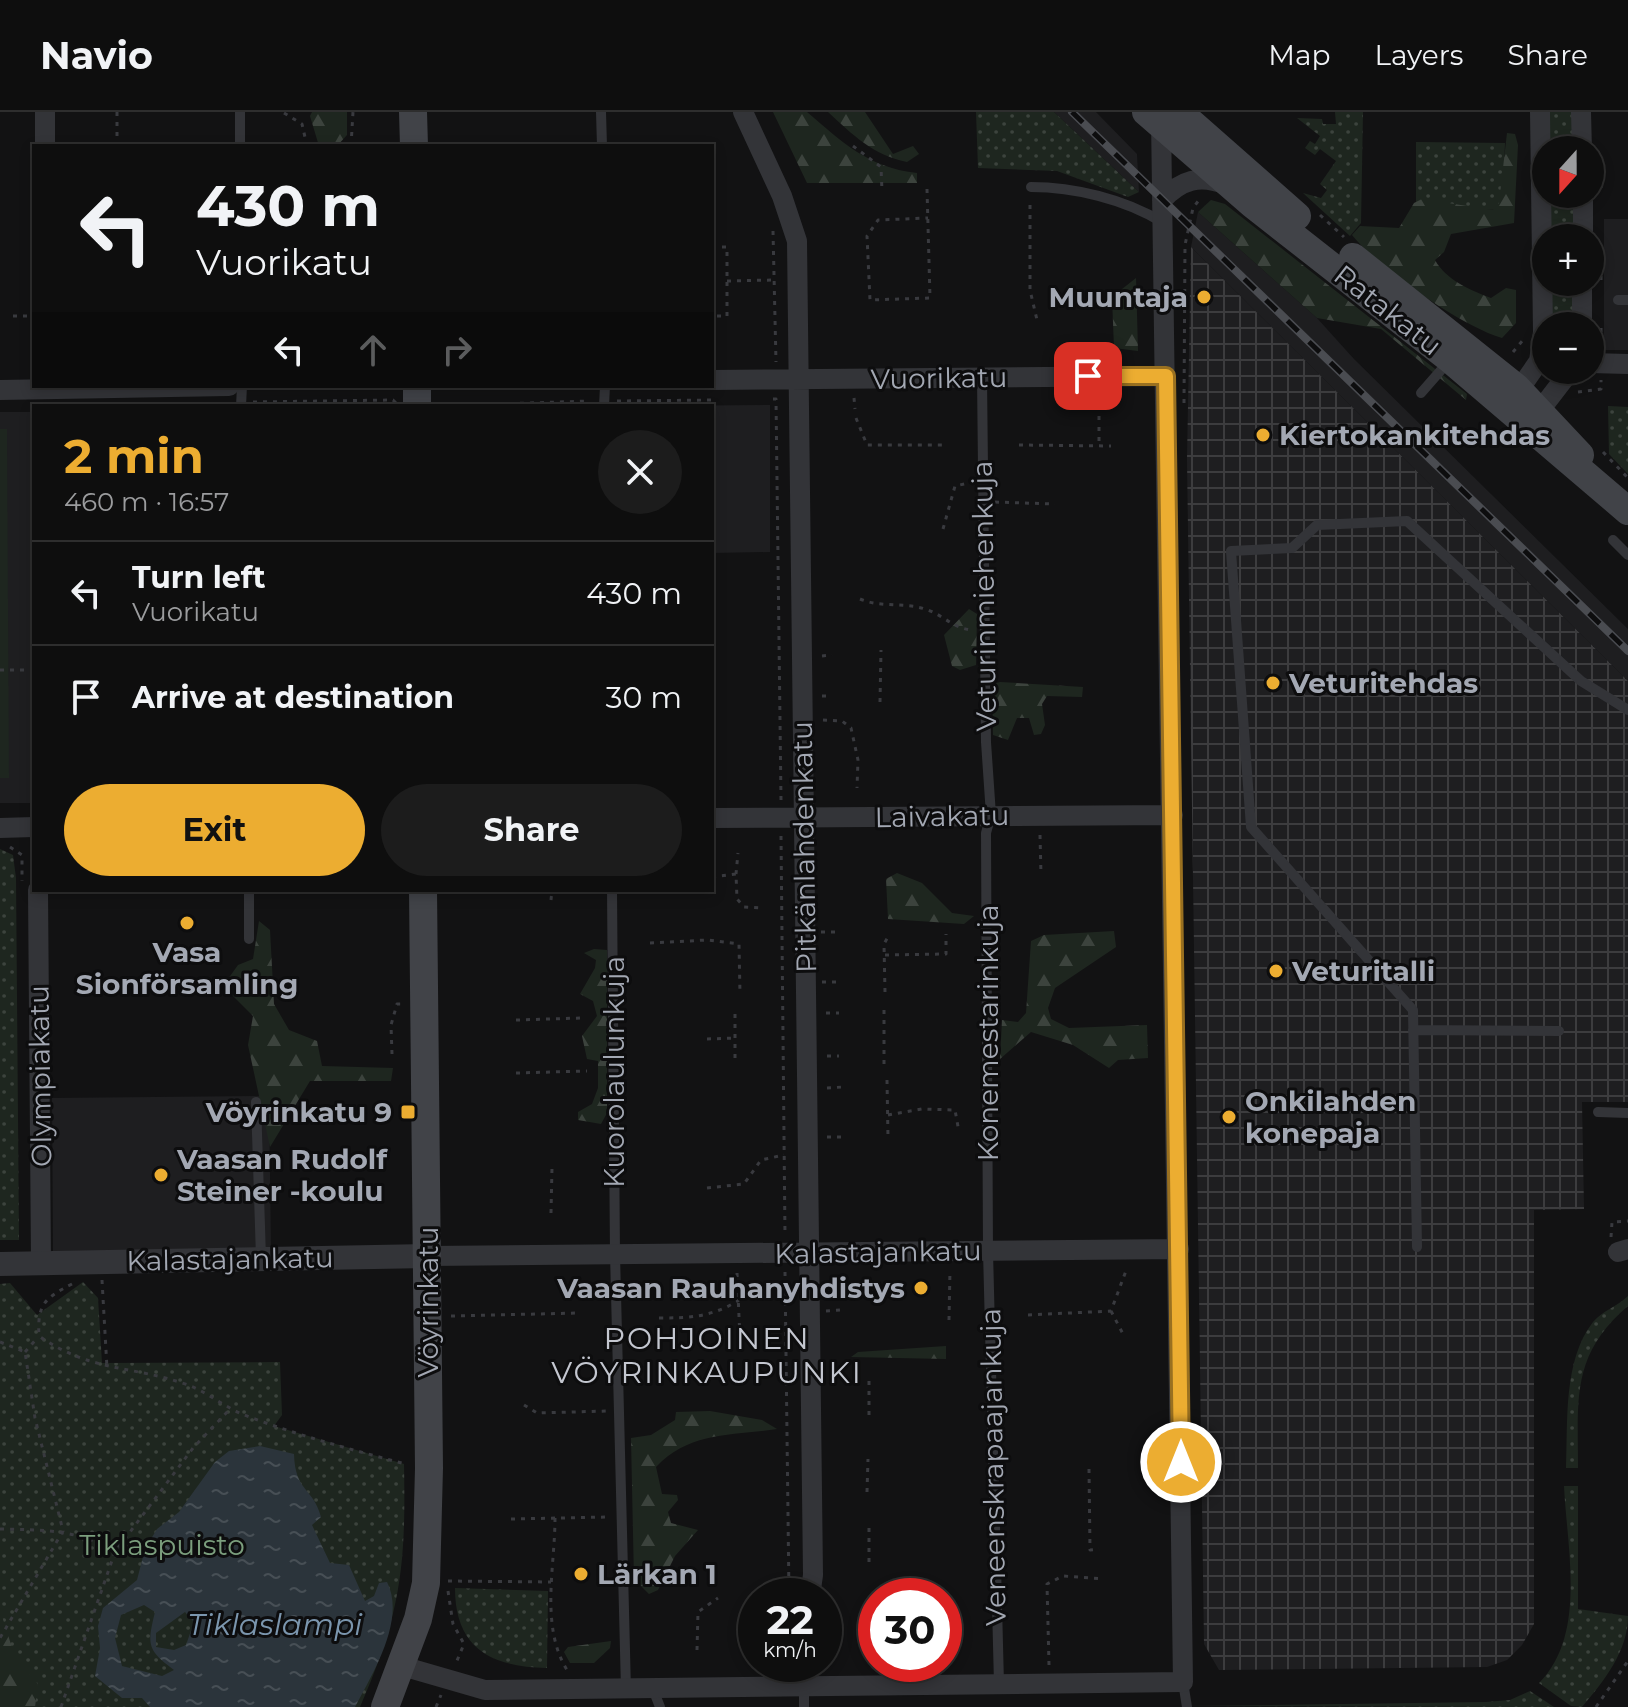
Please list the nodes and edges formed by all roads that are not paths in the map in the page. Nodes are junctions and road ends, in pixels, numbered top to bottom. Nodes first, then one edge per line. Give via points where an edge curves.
1 (45, 112) edge
2 (240, 112) edge
3 (413, 112) edge
4 (601, 112) edge
5 (743, 112) edge
6 (1540, 112) edge
7 (1581, 112) edge
8 (1162, 115) edge
9 (1582, 136) edge
10 (45, 144) edge
11 (240, 144) edge
12 (414, 144) edge
13 (602, 144) edge
14 (1031, 187) road end
15 (1232, 187) junction
16 (1162, 200) junction
17 (1162, 222) junction
18 (1543, 312) edge
19 (1451, 360) junction
20 (1604, 363) edge
21 (1628, 364) edge
22 (1166, 376) junction
23 (982, 377) junction
24 (799, 379) junction
25 (714, 380) edge
26 (1532, 383) edge
27 (1552, 384) edge
28 (45, 388) edge
29 (0, 390) edge
30 (1421, 393) dead end
31 (1522, 406) junction
32 (1628, 510) edge
33 (1613, 540) dead end
34 (1628, 555) edge
35 (1628, 710) edge
36 (991, 815) junction
37 (1173, 815) junction
38 (714, 818) edge
39 (804, 818) junction
40 (32, 828) edge
41 (5, 837) edge
42 (38, 892) edge
43 (249, 892) edge
44 (423, 892) edge
45 (612, 892) edge
46 (249, 939) dead end
47 (1413, 1030) junction
48 (1559, 1031) dead end
49 (256, 1102) dead end
50 (1598, 1112) dead end
51 (1628, 1113) edge
52 (1417, 1247) dead end
53 (1179, 1249) junction
54 (988, 1251) junction
55 (808, 1253) junction
56 (615, 1254) junction
57 (428, 1256) junction
58 (261, 1258) junction
59 (41, 1263) junction
60 (0, 1264) edge
61 (812, 1578) edge
62 (402, 1666) junction
63 (1183, 1682) junction
64 (999, 1684) junction
65 (626, 1690) junction
66 (804, 1697) edge
67 (656, 1698) edge
68 (385, 1707) edge
69 (1187, 1707) edge

1 - 10 street
2 - 11 lane
3 - 12 main road
4 - 13 lane
5 - 24 street, Pitkänlahdenkatu via 797,241
6 - 18 street
7 - 9 street
8 - 15 main road, Ratakatu
8 - 16 street
8 - 31 main road, Ratakatu via 1291,212
14 - 17 lane via 1066,187
15 - 16 street via 1195,179
15 - 19 main road, Ratakatu
16 - 17 street
17 - 22 street
19 - 30 lane
19 - 31 main road, Ratakatu
20 - 21 street
22 - 23 street, Vuorikatu
22 - 37 street
23 - 24 street, Vuorikatu
23 - 36 lane, Veturinmiehenkuja
24 - 25 street, Vuorikatu
24 - 39 street, Pitkänlahdenkatu
26 - 31 street
27 - 31 street
28 - 29 street
31 - 32 main road, Ratakatu
33 - 34 lane
35 - 47 lane via 1581,681 1407,521 1317,525 1292,548 1231,551 1251,827 1413,1010
36 - 37 street, Laivakatu
36 - 39 street, Laivakatu
36 - 54 lane, Konemestarinkuja via 986,833
37 - 53 street
38 - 39 street, Laivakatu
39 - 55 street, Pitkänlahdenkatu
40 - 41 street
42 - 59 street, Olympiakatu
43 - 46 lane
44 - 57 main road, Vöyrinkatu
45 - 56 lane, Kuorolaulunkuja
47 - 48 lane
47 - 52 lane
49 - 58 lane
50 - 51 lane
53 - 54 street, Kalastajankatu
53 - 63 street
54 - 55 street, Kalastajankatu
54 - 64 lane, Veneenskrapaajankuja
55 - 56 street, Kalastajankatu
55 - 61 street, Pitkänlahdenkatu
56 - 57 street, Kalastajankatu
56 - 65 lane, Kuorolaulunkuja
57 - 58 street, Kalastajankatu
57 - 62 main road, Vöyrinkatu via 426,1583
58 - 59 street, Kalastajankatu
59 - 60 street, Kalastajankatu
62 - 65 street via 485,1690
62 - 68 main road, Vöyrinkatu
63 - 64 street
63 - 69 lane
64 - 66 street
65 - 67 street
66 - 67 street

